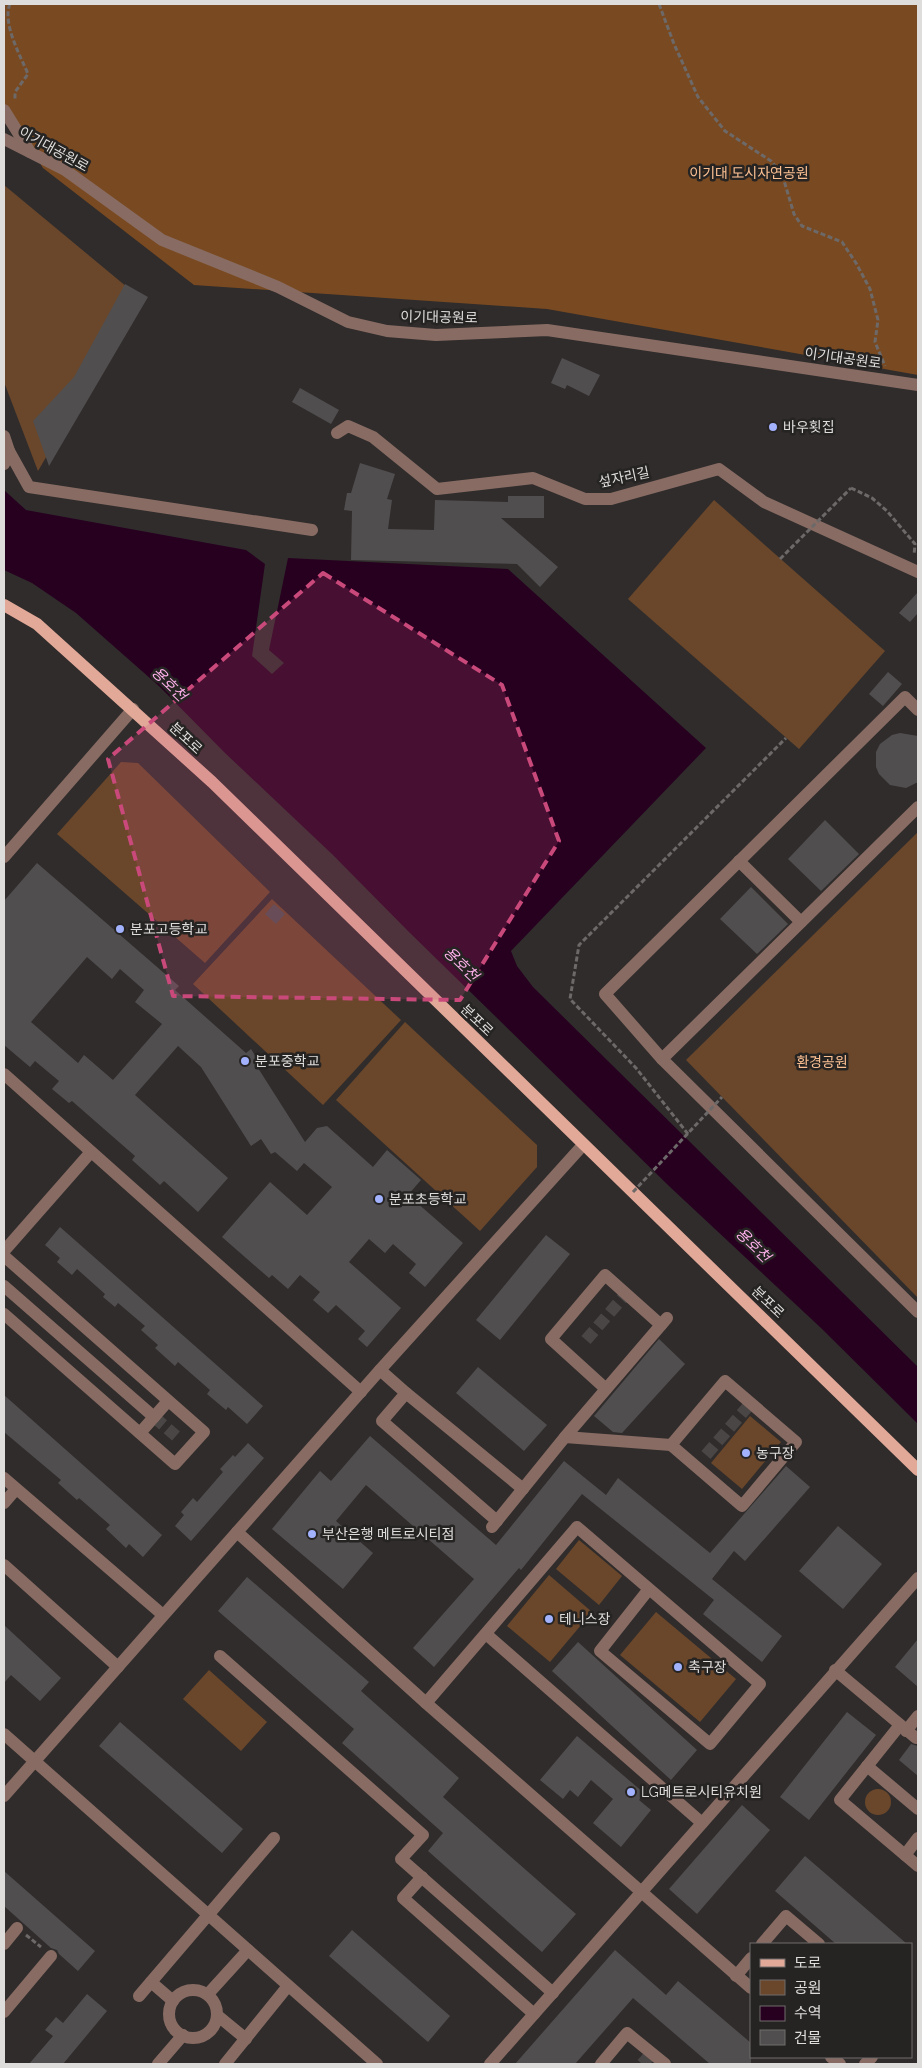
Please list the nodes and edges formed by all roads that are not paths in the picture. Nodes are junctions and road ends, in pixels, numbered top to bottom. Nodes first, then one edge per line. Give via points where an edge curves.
1 (4, 110) edge
2 (4, 139) edge
3 (30, 152) junction
4 (918, 385) edge
5 (337, 433) dead end
6 (4, 436) edge
7 (10, 451) junction
8 (4, 464) edge
9 (312, 530) dead end
10 (914, 570) edge
11 (4, 605) edge
12 (133, 710) junction
13 (918, 710) edge
14 (918, 807) edge
15 (4, 857) edge
16 (739, 862) junction
17 (801, 922) junction
18 (662, 1059) junction
19 (4, 1074) edge
20 (583, 1145) junction
21 (91, 1152) junction
22 (4, 1251) edge
23 (4, 1256) edge
24 (4, 1286) edge
25 (918, 1312) edge
26 (4, 1314) edge
27 (380, 1370) junction
28 (606, 1389) junction
29 (361, 1392) junction
30 (406, 1393) junction
31 (168, 1401) junction
32 (154, 1417) junction
33 (140, 1433) junction
34 (565, 1438) junction
35 (671, 1445) junction
36 (918, 1470) edge
37 (4, 1478) edge
38 (16, 1489) junction
39 (523, 1489) junction
40 (4, 1503) edge
41 (237, 1532) junction
42 (4, 1565) edge
43 (918, 1578) edge
44 (649, 1589) junction
45 (163, 1616) junction
46 (486, 1634) junction
47 (220, 1656) dead end
48 (118, 1667) junction
49 (835, 1670) junction
50 (426, 1703) junction
51 (918, 1716) edge
52 (907, 1731) junction
53 (4, 1734) edge
54 (34, 1762) junction
55 (867, 1766) junction
56 (4, 1796) edge
57 (918, 1809) edge
58 (702, 1823) junction
59 (274, 1838) dead end
60 (918, 1838) edge
61 (905, 1854) junction
62 (918, 1866) edge
63 (422, 1877) junction
64 (641, 1892) junction
65 (207, 1914) junction
66 (17, 1928) road end
67 (763, 1943) edge
68 (818, 1943) edge
69 (4, 1944) edge
70 (248, 1950) junction
71 (51, 1956) road end
72 (750, 1959) edge
73 (736, 1976) junction
74 (151, 1982) junction
75 (288, 1986) junction
76 (750, 1987) edge
77 (553, 1993) junction
78 (208, 1994) junction
79 (139, 1996) dead end
80 (173, 2001) junction
81 (4, 2012) edge
82 (534, 2014) junction
83 (217, 2015) junction
84 (183, 2035) junction
85 (246, 2039) junction
86 (158, 2064) edge
87 (224, 2064) edge
88 (377, 2064) edge
89 (490, 2064) edge
90 (601, 2064) edge
91 (665, 2064) edge

1 - 3 street
2 - 3 street, 이기대공원로
3 - 4 street, 이기대공원로 via 66,170 162,240 278,287 348,322 387,331 436,335 547,330
5 - 10 street, 섶자리길 via 348,426 373,437 437,489 533,478 585,499 611,498 719,470 764,502
6 - 7 street
7 - 8 street
7 - 9 street via 29,487
11 - 12 main road, 분포로 via 37,624
12 - 15 street
12 - 20 main road, 분포로 via 212,782
13 - 16 street via 905,697
14 - 17 street
16 - 17 street
16 - 18 street via 605,994
17 - 18 street
18 - 25 street
19 - 21 street
20 - 27 street
20 - 36 main road, 분포로
21 - 22 street
21 - 29 street
23 - 31 street
24 - 32 street
26 - 33 street
27 - 29 street
27 - 30 street
28 - 28 street via 664,1321 605,1275 551,1340
28 - 34 street
29 - 41 street
30 - 39 street
30 - 39 street via 382,1421 494,1525
31 - 32 street
31 - 33 street via 204,1432 175,1464
32 - 33 street
34 - 35 street
34 - 39 street
35 - 35 street via 726,1381 796,1442 742,1506
37 - 38 street
38 - 40 street
38 - 45 street
41 - 45 street
41 - 50 street
42 - 48 street
43 - 49 street
44 - 44 street via 760,1684 710,1744 600,1651
44 - 46 street via 577,1527
45 - 48 street
46 - 50 street
46 - 58 street
47 - 63 street via 423,1835 401,1859
48 - 54 street
49 - 52 street
49 - 58 street
50 - 64 street
51 - 52 street
52 - 55 street
53 - 54 street
54 - 56 street
54 - 65 street
55 - 57 street
55 - 61 street via 840,1800
58 - 64 street
59 - 65 street
60 - 61 street
61 - 62 street
63 - 77 street
63 - 82 street via 403,1898
64 - 73 street
64 - 77 street
65 - 70 street
65 - 74 street
66 - 69 street
67 - 68 street via 786,1916
70 - 75 street
70 - 78 street
71 - 81 street
72 - 73 street
73 - 76 street
74 - 79 street
74 - 80 street
75 - 85 street
75 - 88 street
77 - 82 street
78 - 80 street via 185,1991
78 - 83 street
80 - 84 street via 170,2008 172,2024
82 - 89 street
83 - 84 street via 216,2022 206,2034 198,2038
83 - 85 street
84 - 86 street
85 - 87 street
90 - 91 street via 627,2033

